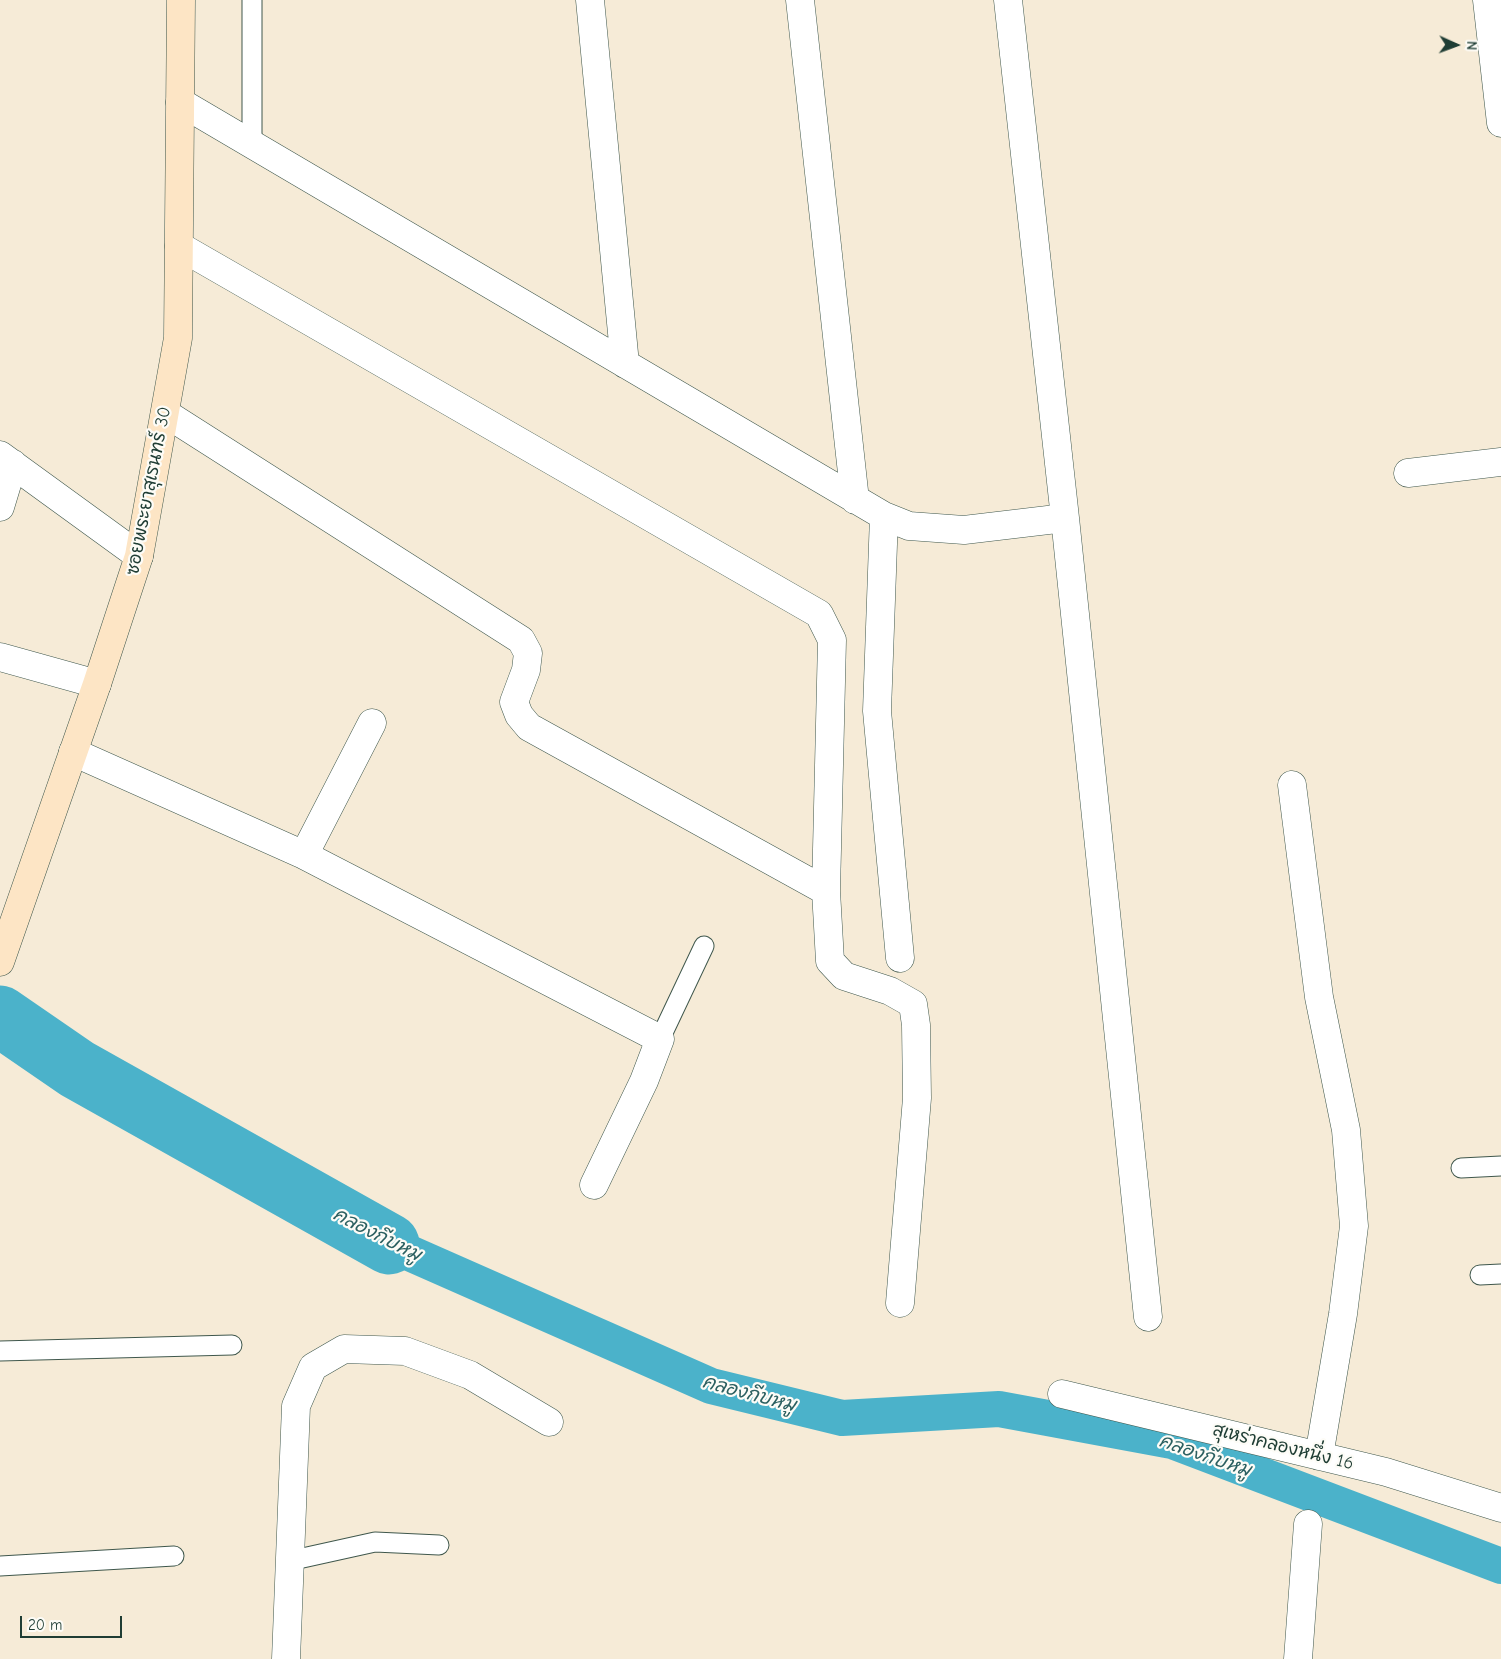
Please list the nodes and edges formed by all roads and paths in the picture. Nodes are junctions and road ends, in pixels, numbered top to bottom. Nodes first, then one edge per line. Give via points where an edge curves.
1 (181, 0) edge
2 (252, 0) edge
3 (590, 0) edge
4 (800, 0) edge
5 (1008, 0) edge
6 (1487, 0) edge
7 (180, 102) junction
8 (1501, 123) edge
9 (252, 144) junction
10 (179, 246) junction
11 (624, 364) junction
12 (165, 413) junction
13 (6, 460) edge
14 (1501, 462) edge
15 (1408, 473) dead end
16 (855, 500) junction
17 (0, 507) edge
18 (884, 516) junction
19 (1065, 518) junction
20 (139, 556) junction
21 (0, 657) edge
22 (97, 684) junction
23 (372, 723) dead end
24 (73, 752) junction
25 (1292, 785) dead end
26 (304, 855) junction
27 (826, 890) junction
28 (704, 946) dead end
29 (900, 958) dead end
30 (0, 962) edge
31 (660, 1039) junction
32 (1501, 1166) edge
33 (1462, 1168) dead end
34 (594, 1185) dead end
35 (1501, 1274) edge
36 (1480, 1275) dead end
37 (900, 1303) dead end
38 (1148, 1317) dead end
39 (232, 1345) dead end
40 (0, 1351) edge
41 (1062, 1394) dead end
42 (549, 1422) dead end
43 (1319, 1456) junction
44 (1501, 1508) edge
45 (1308, 1524) dead end
46 (439, 1546) dead end
47 (174, 1556) dead end
48 (289, 1561) junction
49 (0, 1566) edge
50 (286, 1659) edge
51 (1298, 1659) edge

1 - 7 street, ซอยพระยาสุเรนทร์ 30
2 - 9 lane
3 - 11 street
4 - 16 street
5 - 19 street
6 - 8 street
7 - 9 street
7 - 10 street, ซอยพระยาสุเรนทร์ 30
9 - 11 street
10 - 12 street, ซอยพระยาสุเรนทร์ 30 via 178,338
10 - 27 street via 819,614 832,640
11 - 16 street
12 - 20 street, ซอยพระยาสุเรนทร์ 30
12 - 27 street via 521,640 528,652 526,670 514,702 529,727
13 - 17 street
13 - 20 street
14 - 15 street
16 - 18 street
18 - 19 street via 909,526 964,530
18 - 29 street via 877,711
19 - 38 street
20 - 22 street, ซอยพระยาสุเรนทร์ 30
21 - 22 street
22 - 24 street, ซอยพระยาสุเรนทร์ 30
23 - 26 street
24 - 26 street
24 - 30 street, ซอยพระยาสุเรนทร์ 30
25 - 43 street via 1319,997 1346,1130 1354,1226
26 - 31 street
27 - 37 street via 830,961 844,976 890,991 913,1004 917,1098
28 - 31 lane
31 - 34 street via 644,1081
32 - 33 lane
35 - 36 lane
39 - 40 lane
41 - 43 street, สุเหร่าคลองหนึ่ง 16
42 - 48 street via 470,1375 405,1351 344,1349 312,1367 296,1406
43 - 44 street, สุเหร่าคลองหนึ่ง 16 via 1386,1472
45 - 51 street
46 - 48 lane via 375,1542
47 - 49 lane
48 - 50 street

